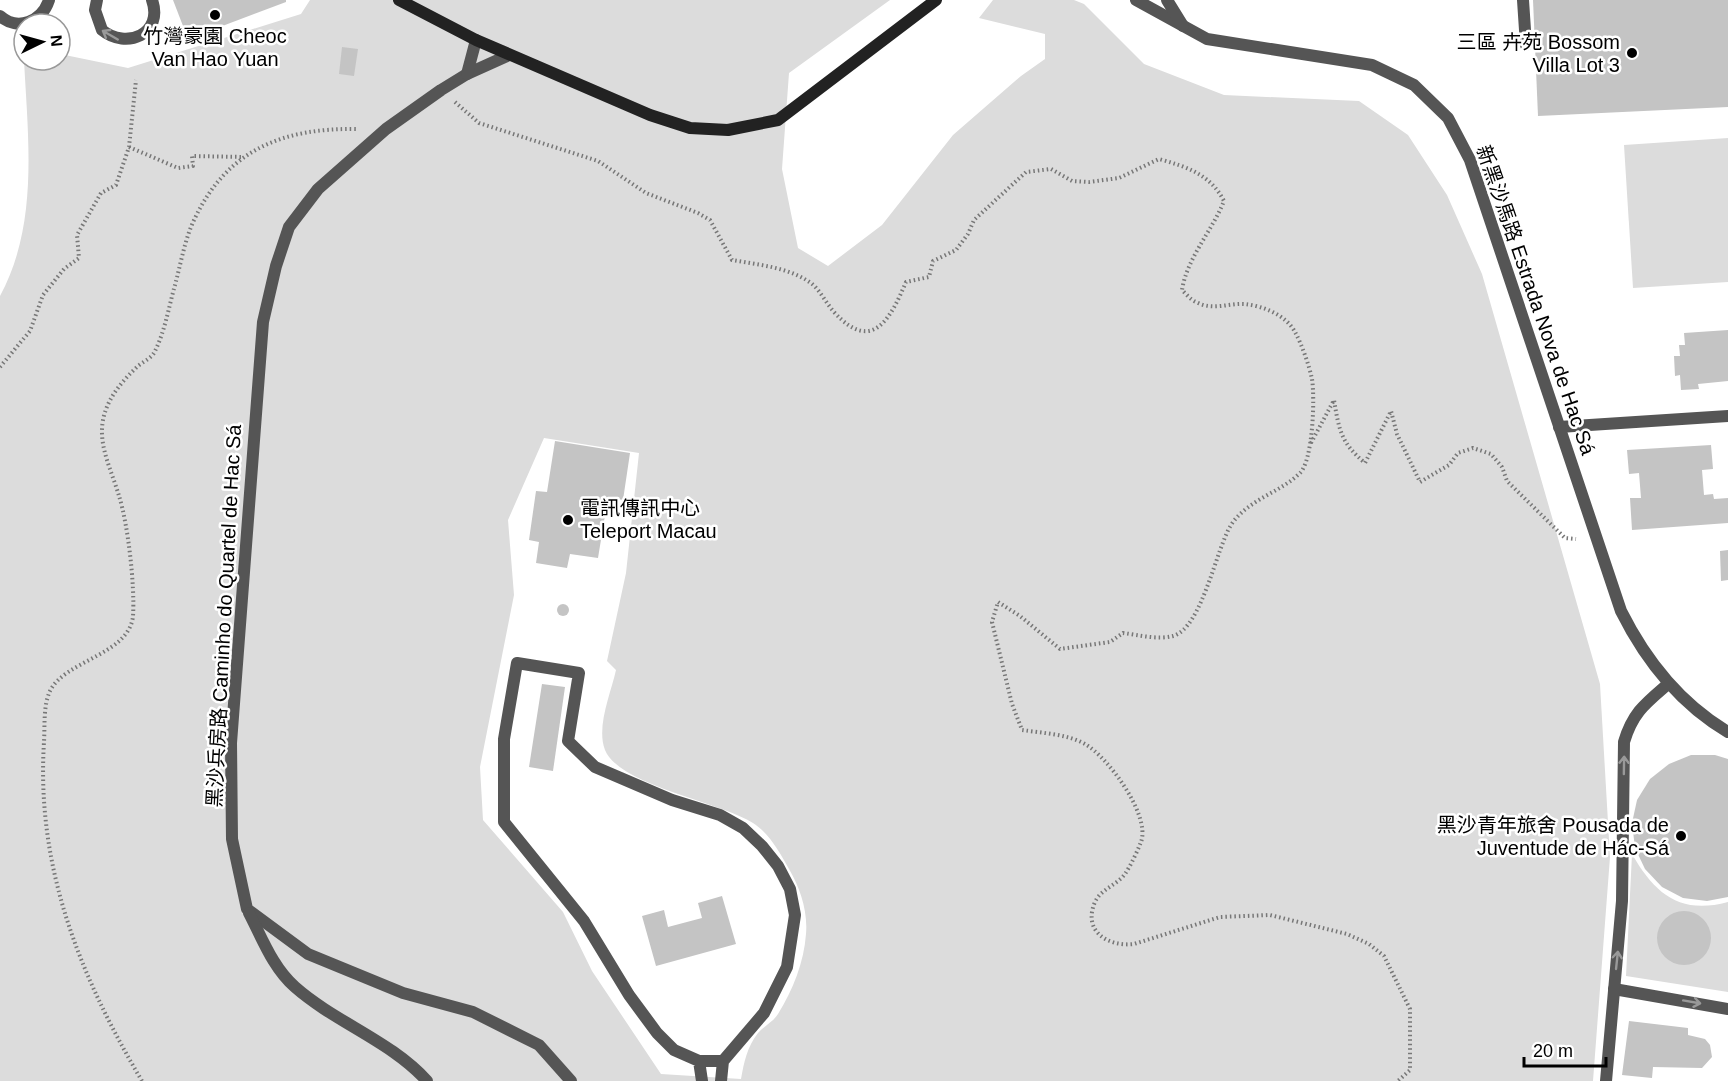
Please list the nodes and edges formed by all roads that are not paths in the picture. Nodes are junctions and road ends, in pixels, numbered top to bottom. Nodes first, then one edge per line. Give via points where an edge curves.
1 (49, 0) edge
2 (97, 0) edge
3 (152, 0) edge
4 (399, 0) edge
5 (936, 0) edge
6 (1136, 0) edge
7 (1167, 0) edge
8 (1523, 0) edge
9 (0, 16) edge
10 (1185, 29) junction
11 (477, 40) junction
12 (1526, 45) dead end
13 (509, 55) junction
14 (467, 74) junction
15 (1728, 416) edge
16 (1560, 427) junction
17 (1668, 684) junction
18 (1728, 732) edge
19 (247, 909) junction
20 (1614, 989) junction
21 (1728, 1009) edge
22 (699, 1061) junction
23 (723, 1061) junction
24 (428, 1081) edge
25 (571, 1081) edge
26 (702, 1081) edge
27 (721, 1081) edge
28 (1606, 1081) edge

1 - 9 street via 41,15 24,24
3 -> 2 street via 151,24 139,37 130,40 119,40 102,30 95,10
4 - 11 main road
5 - 13 main road via 778,120 728,130 690,128 650,115
6 - 10 street, 新黑沙馬路 Estrada Nova de Hac Sá
7 - 10 street
8 - 12 street
10 - 16 street, 新黑沙馬路 Estrada Nova de Hac Sá via 1206,39 1371,65 1414,86 1448,118 1470,160
11 - 13 main road
11 - 14 street
13 - 14 street, 黑沙兵房路 Caminho do Quartel de Hac Sá
14 - 19 street, 黑沙兵房路 Caminho do Quartel de Hac Sá via 386,129 318,189 290,227 276,266 263,322 231,743 232,839
15 - 16 street
16 - 17 street, 新黑沙馬路 Estrada Nova de Hac Sá via 1621,611 1634,638
17 - 18 street, 新黑沙馬路 Estrada Nova de Hac Sá
20 -> 17 street via 1622,901 1624,742 1638,710
19 - 24 street, 黑沙兵房路 Caminho do Quartel de Hac Sá via 272,958 293,986 413,1065
19 - 25 street via 308,954 403,993 473,1012 539,1045
20 -> 21 street
20 - 28 street
22 - 23 street
22 - 23 street via 674,1050 657,1033 584,921 504,822 504,739 517,663 579,673 568,741 595,767 672,800 720,815 743,828 768,852 790,889 795,915 788,968 764,1013
22 - 26 street
23 - 27 street

